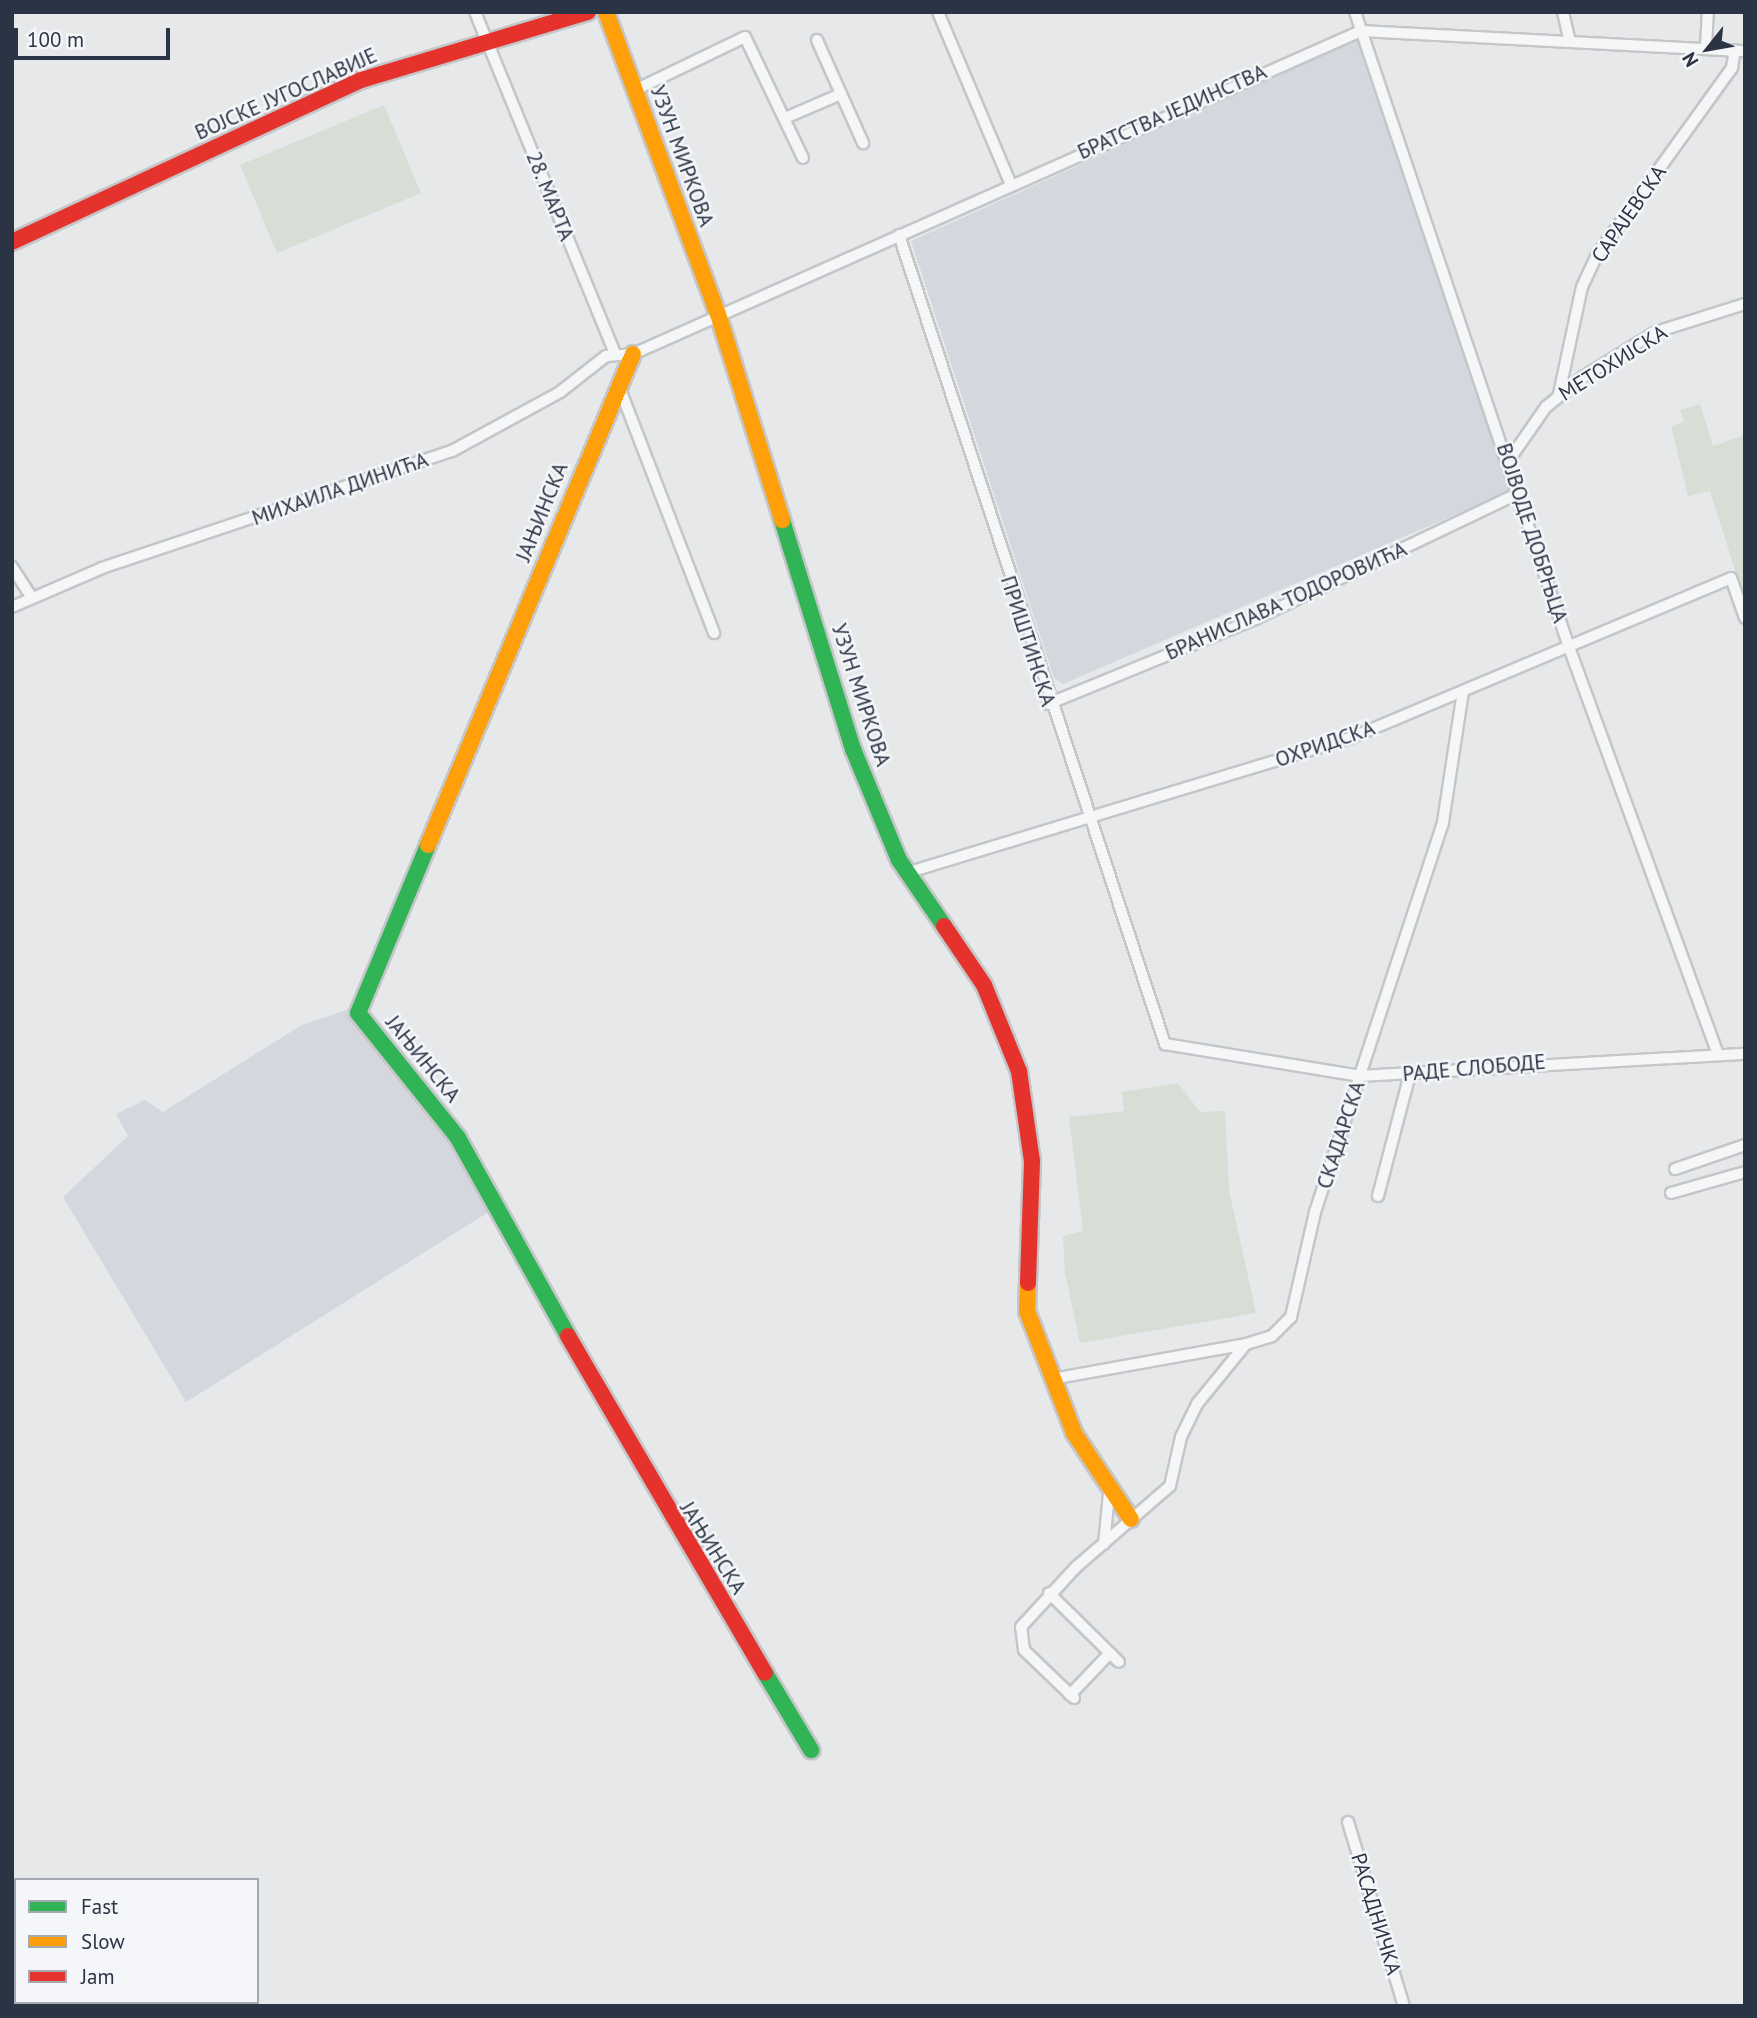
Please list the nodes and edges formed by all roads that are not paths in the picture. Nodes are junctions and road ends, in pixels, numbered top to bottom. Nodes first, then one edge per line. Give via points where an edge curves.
1 (475, 12) edge
2 (588, 12) edge
3 (606, 12) edge
4 (938, 12) edge
5 (1356, 12) edge
6 (1563, 12) edge
7 (1708, 12) edge
8 (1361, 31) junction
9 (1569, 38) junction
10 (486, 40) junction
11 (817, 40) dead end
12 (1706, 47) junction
13 (1740, 50) edge
14 (635, 90) junction
15 (841, 94) junction
16 (785, 118) junction
17 (863, 143) dead end
18 (803, 158) dead end
19 (1011, 185) junction
20 (899, 235) junction
21 (12, 242) edge
22 (1745, 304) edge
23 (718, 314) junction
24 (615, 353) junction
25 (633, 355) junction
26 (618, 384) junction
27 (1559, 394) junction
28 (1509, 460) junction
29 (1521, 492) junction
30 (12, 567) edge
31 (30, 595) junction
32 (12, 607) edge
33 (1745, 618) edge
34 (713, 633) dead end
35 (1570, 650) junction
36 (1463, 692) junction
37 (1048, 704) junction
38 (1085, 816) junction
39 (906, 873) junction
40 (1165, 1044) joint
41 (1716, 1050) junction
42 (1745, 1054) edge
43 (1410, 1074) junction
44 (1360, 1076) junction
45 (1745, 1145) edge
46 (1675, 1169) dead end
47 (1745, 1172) edge
48 (1671, 1193) dead end
49 (1378, 1196) dead end
50 (1245, 1344) junction
51 (1052, 1379) junction
52 (1109, 1494) junction
53 (1131, 1519) junction
54 (1104, 1544) junction
55 (1049, 1594) junction
56 (1110, 1653) junction
57 (1119, 1662) dead end
58 (811, 1750) dead end
59 (1348, 1822) dead end
60 (1404, 2006) edge

1 - 10 street, 28. МАРТА
2 - 10 street, ВОЈСКЕ ЈУГОСЛАВИЈЕ
3 - 14 street, УЗУН МИРКОВА
4 - 19 street
5 - 8 street, ВОЈВОДЕ ДОБРЊЦА
6 - 9 street
7 - 12 street
8 - 9 street, БРАТСТВА ЈЕДИНСТВА
8 - 19 street, БРАТСТВА ЈЕДИНСТВА
8 - 28 street, ВОЈВОДЕ ДОБРЊЦА
9 - 12 street, БРАТСТВА ЈЕДИНСТВА
10 - 21 street, ВОЈСКЕ ЈУГОСЛАВИЈЕ via 361,80
10 - 24 street, 28. МАРТА
11 - 15 street
12 - 13 street, БРАТСТВА ЈЕДИНСТВА
13 - 27 street, САРАЈЕВСКА via 1732,68 1597,255 1582,287
14 - 16 street via 745,37
14 - 23 street, УЗУН МИРКОВА
15 - 16 street
15 - 17 street
16 - 18 street
19 - 20 street, БРАТСТВА ЈЕДИНСТВА
20 - 23 street, БРАТСТВА ЈЕДИНСТВА
20 - 37 street, ПРИШТИНСКА
22 - 27 street, МЕТОХИЈСКА via 1656,332
23 - 25 street, БРАТСТВА ЈЕДИНСТВА
23 - 39 street, УЗУН МИРКОВА via 853,749
24 - 25 street
24 - 31 street, МИХАИЛА ДИНИЋА via 560,392 452,451
25 - 26 street, ЈАЊИНСКА
26 - 34 street
26 - 58 street, ЈАЊИНСКА via 359,1013 458,1138 643,1472
27 - 28 street, МЕТОХИЈСКА
28 - 29 street, ВОЈВОДЕ ДОБРЊЦА
29 - 35 street, ВОЈВОДЕ ДОБРЊЦА
29 - 37 street, БРАНИСЛАВА ТОДОРОВИЋА via 1255,619
30 - 31 street
31 - 32 street, МИХАИЛА ДИНИЋА
33 - 35 street, ОХРИДСКА via 1731,578
35 - 36 street, ОХРИДСКА
35 - 41 street, ВОЈВОДЕ ДОБРЊЦА
36 - 38 street, ОХРИДСКА via 1353,737
36 - 44 street, СКАДАРСКА via 1443,822
37 - 38 street, ПРИШТИНСКА
38 - 39 street, ОХРИДСКА
38 - 40 street, ПРИШТИНСКА
39 - 51 street, УЗУН МИРКОВА via 984,985 1019,1071 1032,1161 1027,1311
40 - 44 street, РАДЕ СЛОБОДЕ
41 - 42 street, РАДЕ СЛОБОДЕ
41 - 43 street, РАДЕ СЛОБОДЕ
43 - 44 street, РАДЕ СЛОБОДЕ
43 - 49 street
44 - 50 street, СКАДАРСКА via 1315,1213 1291,1317 1279,1332
45 - 46 street
47 - 48 street
50 - 51 street, СКАДАРСКА
50 - 53 street via 1185,1425 1170,1486
51 - 52 street, УЗУН МИРКОВА
52 - 53 street, УЗУН МИРКОВА
52 - 54 street
53 - 54 street
54 - 55 street
55 - 56 street
55 - 56 street via 1021,1628 1020,1640 1072,1696
56 - 57 street
59 - 60 street, РАСАДНИЧКА

